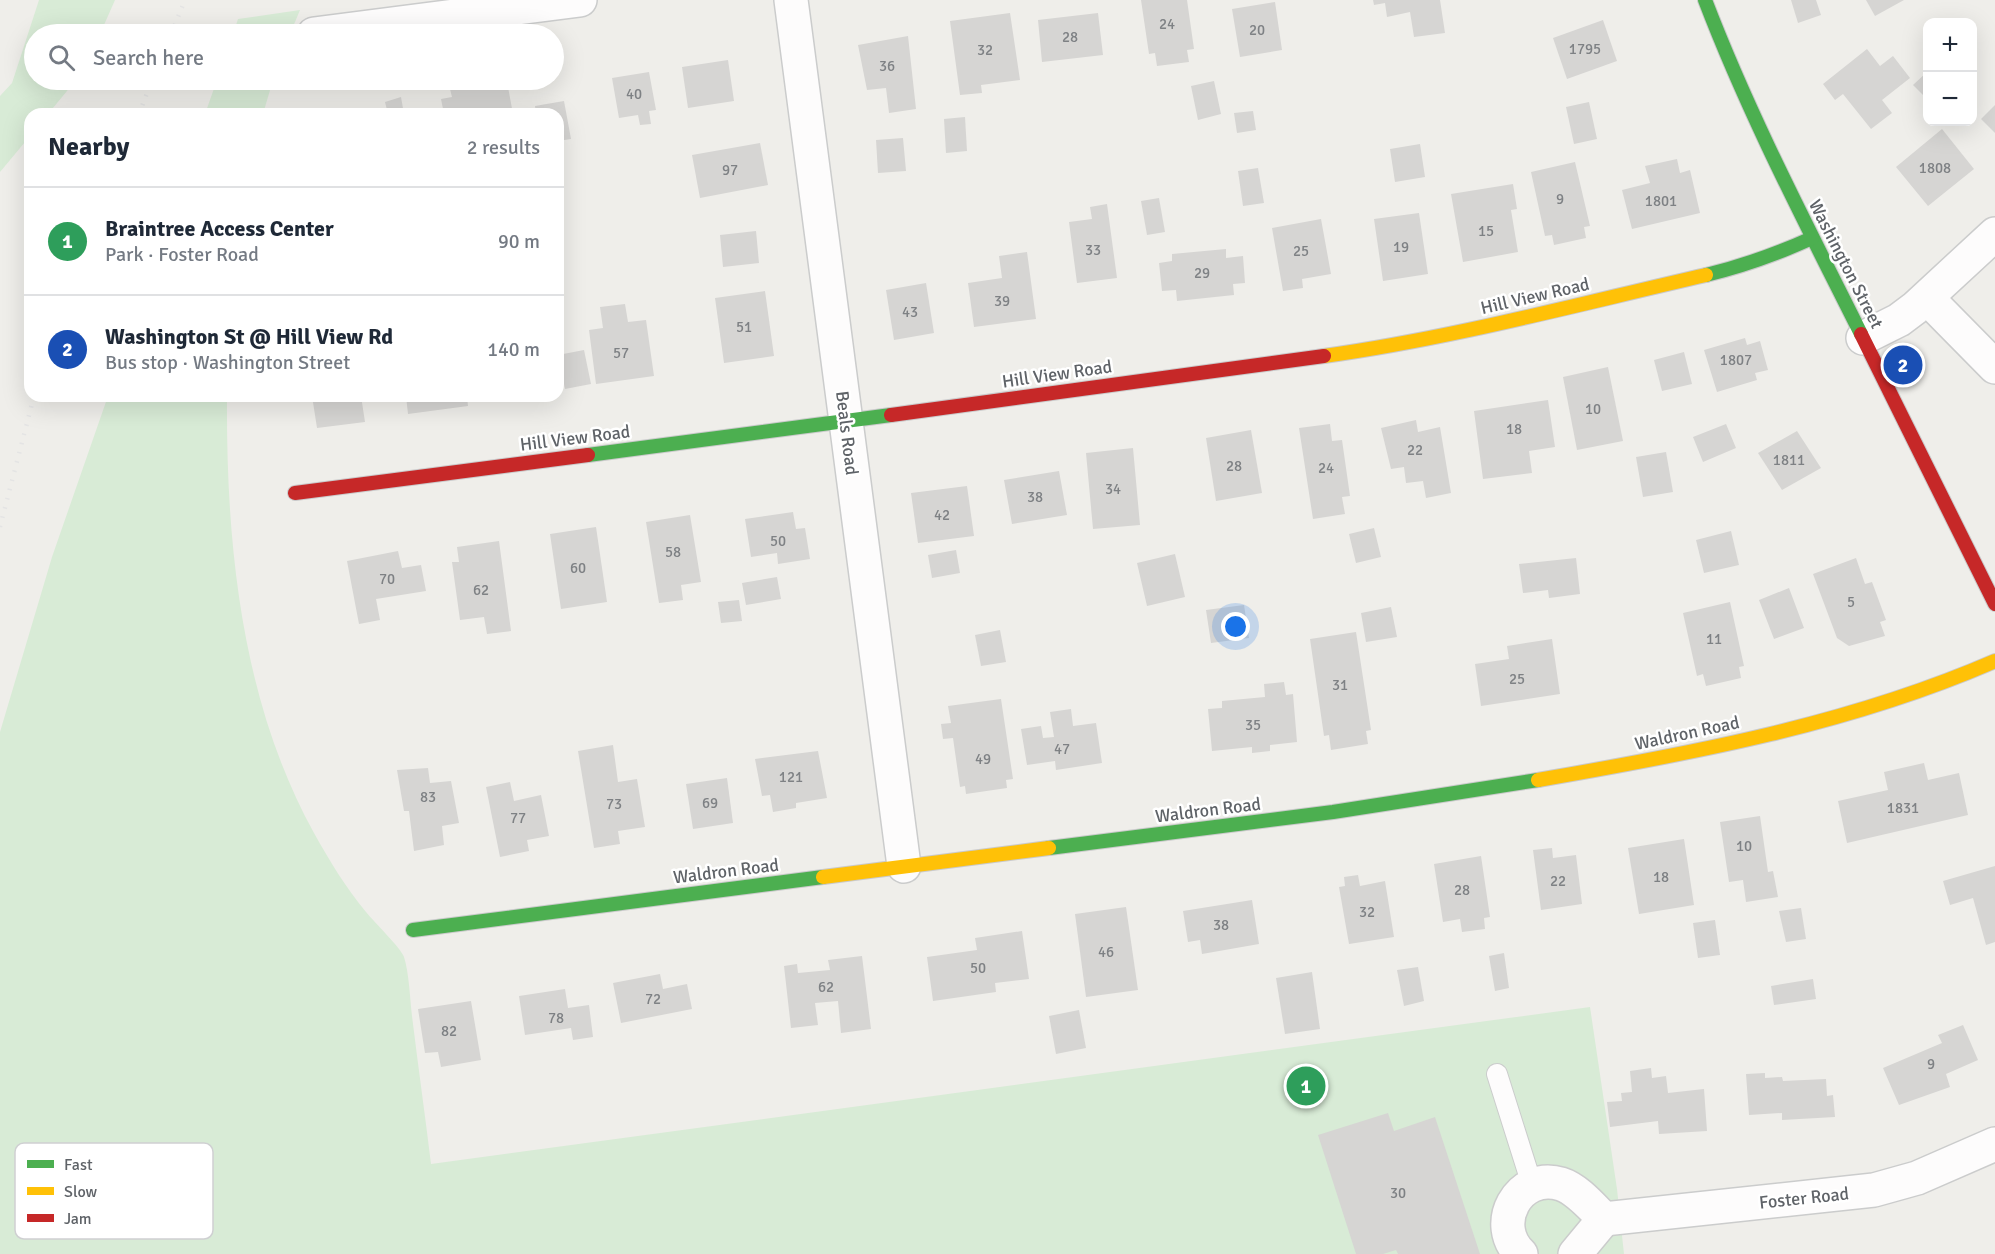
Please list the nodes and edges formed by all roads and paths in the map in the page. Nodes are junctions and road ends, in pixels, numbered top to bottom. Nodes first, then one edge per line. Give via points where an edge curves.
1 (580, 0) edge
2 (791, 0) edge
3 (1705, 0) edge
4 (392, 24) edge
5 (1995, 234) edge
6 (1812, 238) junction
7 (1928, 298) junction
8 (1863, 338) junction
9 (1995, 367) edge
10 (845, 421) junction
11 (296, 492) dead end
12 (1995, 604) edge
13 (1995, 661) edge
14 (904, 866) junction
15 (413, 930) dead end
16 (1497, 1074) dead end
17 (1995, 1144) edge
18 (1532, 1185) junction
19 (1604, 1219) junction
20 (1521, 1254) edge
21 (1575, 1254) edge

1 - 4 street
2 - 10 street, Beals Road
3 - 6 street, Washington Street via 1729,62
5 - 7 street
6 - 8 street, Washington Street
6 - 10 street, Hill View Road via 1735,268 1411,342
7 - 8 street via 1899,320
7 - 9 street
8 - 12 street, Washington Street
10 - 11 street, Hill View Road
10 - 14 street, Beals Road
13 - 14 street, Waldron Road via 1936,687 1864,711 1631,763 1364,807
14 - 15 street, Waldron Road
16 - 18 lane
17 - 19 street, Foster Road via 1917,1178 1874,1190
18 - 19 street via 1553,1182 1566,1186
18 - 20 street via 1514,1199 1508,1215 1509,1237
19 - 21 street

